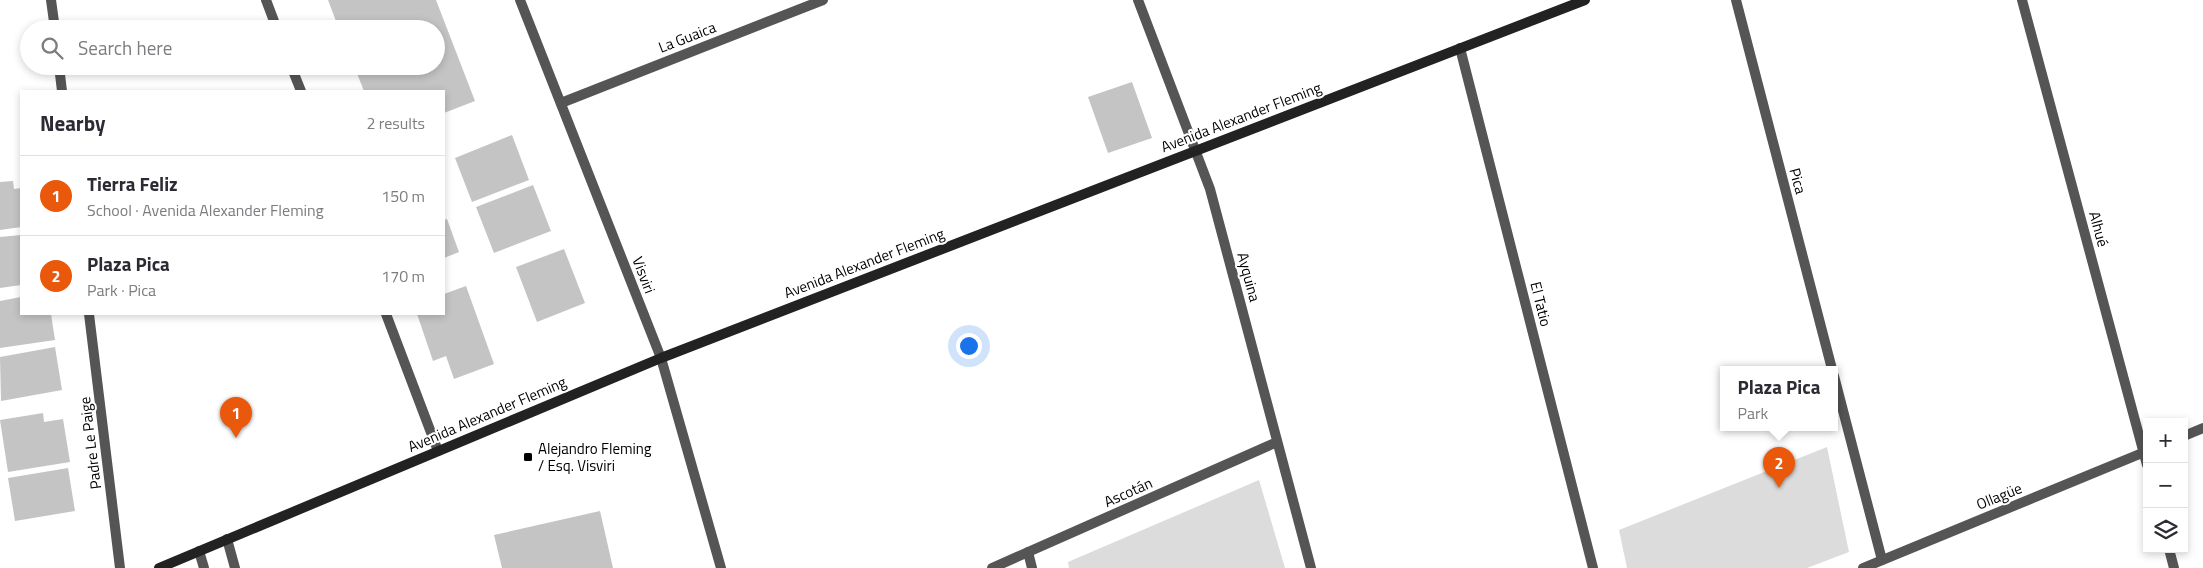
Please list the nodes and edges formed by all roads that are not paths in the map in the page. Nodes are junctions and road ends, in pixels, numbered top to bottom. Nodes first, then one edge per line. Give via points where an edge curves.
1 (51, 0) edge
2 (266, 0) edge
3 (520, 0) edge
4 (823, 0) edge
5 (1138, 0) edge
6 (1584, 0) edge
7 (1736, 0) edge
8 (2022, 0) edge
9 (54, 20) edge
10 (274, 20) edge
11 (1460, 48) junction
12 (60, 75) edge
13 (295, 75) edge
14 (62, 90) edge
15 (301, 90) edge
16 (561, 103) junction
17 (1197, 150) junction
18 (90, 315) edge
19 (386, 315) edge
20 (661, 358) junction
21 (1831, 366) edge
22 (1838, 391) edge
23 (2203, 428) edge
24 (2188, 434) edge
25 (1277, 442) junction
26 (2143, 445) edge
27 (438, 451) junction
28 (2143, 453) edge
29 (227, 539) junction
30 (199, 551) junction
31 (1028, 552) junction
32 (2170, 553) edge
33 (1882, 560) junction
34 (120, 568) edge
35 (159, 568) edge
36 (204, 568) edge
37 (235, 568) edge
38 (721, 568) edge
39 (992, 568) edge
40 (1032, 568) edge
41 (1311, 568) edge
42 (1593, 568) edge
43 (1863, 568) edge
44 (2174, 568) edge

1 - 9 street
2 - 10 street
3 - 16 street, Visviri
4 - 16 street, La Guaica
5 - 17 street, Ayquina
6 - 11 main road, Avenida Alexander Fleming
7 - 21 street, Pica
8 - 26 street, Alhué
11 - 17 main road, Avenida Alexander Fleming
11 - 42 street, El Tatio
12 - 14 street
13 - 15 street
16 - 20 street, Visviri
17 - 20 main road, Avenida Alexander Fleming
17 - 25 street, Ayquina
18 - 34 street, Padre Le Paige
19 - 27 street
20 - 27 main road, Avenida Alexander Fleming
20 - 38 street, Visviri
22 - 33 street
23 - 24 street
25 - 31 street, Ascotán
25 - 41 street, Ayquina
27 - 29 main road, Avenida Alexander Fleming
28 - 33 street, Ollagüe
29 - 30 main road, Avenida Alexander Fleming
29 - 37 street
30 - 35 main road, Avenida Alexander Fleming
30 - 36 street
31 - 39 street, Ascotán
31 - 40 street
32 - 44 street
33 - 43 street, Ollagüe

